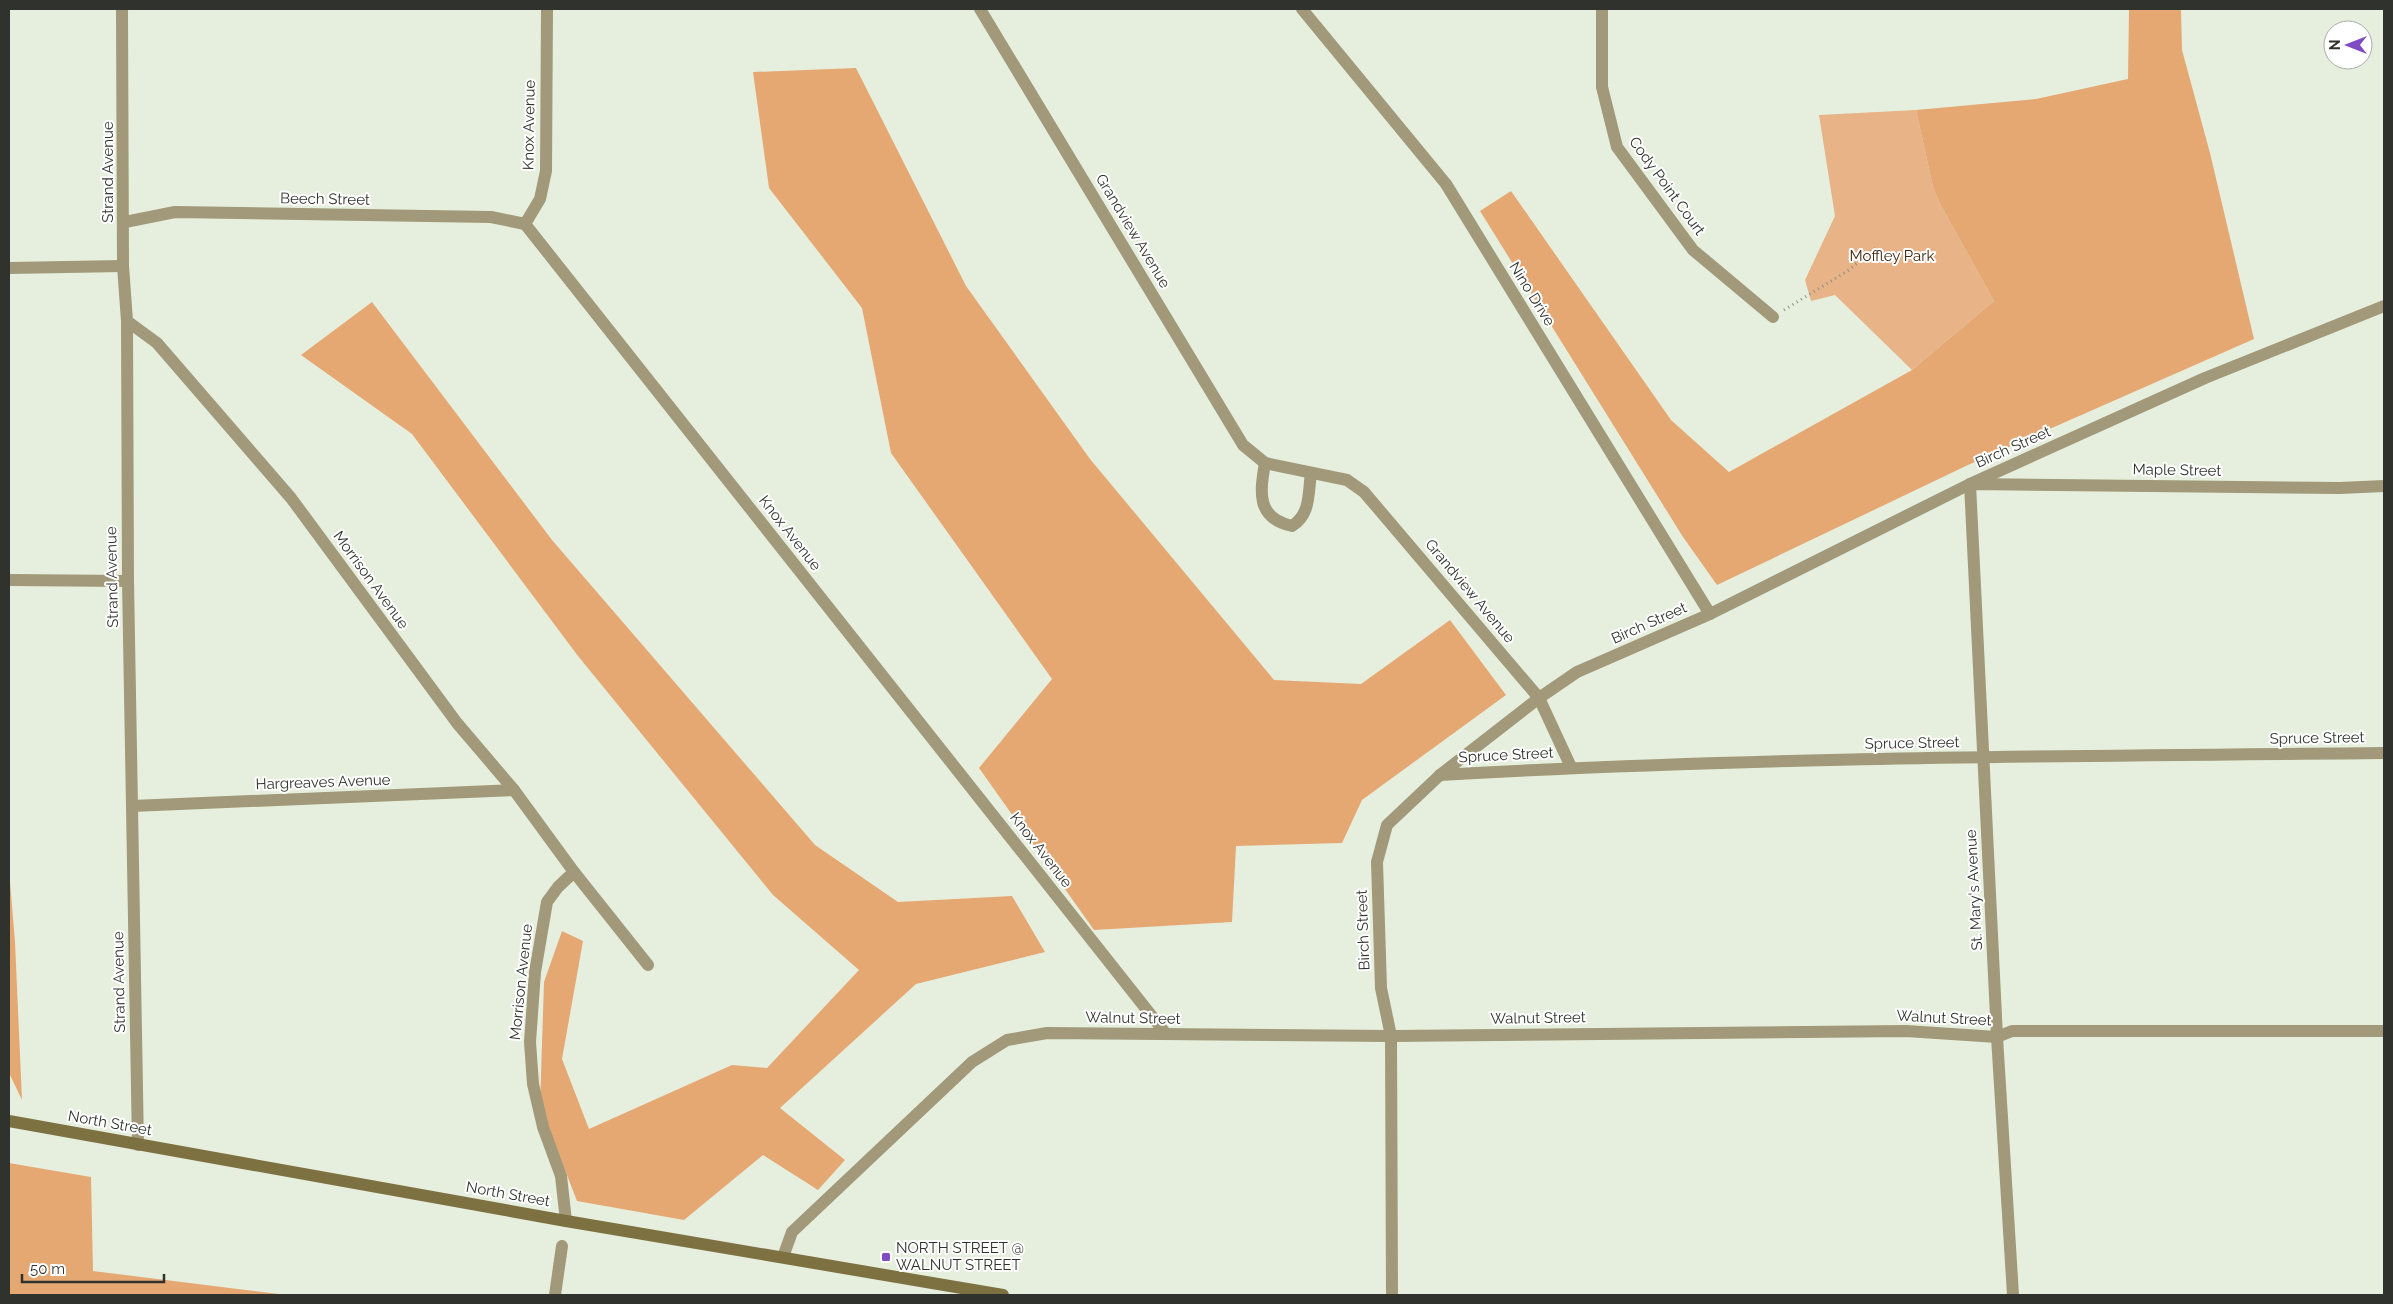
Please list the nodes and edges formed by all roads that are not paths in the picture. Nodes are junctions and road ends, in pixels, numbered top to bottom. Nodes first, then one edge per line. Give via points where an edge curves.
1 (122, 9) edge
2 (547, 9) edge
3 (980, 9) edge
4 (1302, 9) edge
5 (1602, 9) edge
6 (125, 222) junction
7 (525, 224) junction
8 (123, 266) junction
9 (9, 268) edge
10 (2384, 306) edge
11 (1773, 317) road end
12 (127, 321) junction
13 (1265, 463) junction
14 (1311, 473) junction
15 (1970, 484) junction
16 (2384, 486) edge
17 (9, 580) edge
18 (128, 581) junction
19 (1710, 614) junction
20 (1539, 698) junction
21 (2384, 753) edge
22 (1984, 757) junction
23 (1570, 767) junction
24 (1440, 775) junction
25 (514, 790) junction
26 (132, 806) junction
27 (574, 872) junction
28 (648, 965) dead end
29 (2384, 1031) edge
30 (1166, 1034) junction
31 (1391, 1036) junction
32 (1997, 1037) junction
33 (9, 1121) edge
34 (138, 1145) junction
35 (566, 1221) junction
36 (562, 1246) dead end
37 (783, 1257) junction
38 (555, 1295) edge
39 (1003, 1295) edge
40 (1392, 1295) edge
41 (2013, 1295) edge

1 - 6 street, Strand Avenue
2 - 7 street, Knox Avenue via 546,171 540,199
3 - 13 street, Grandview Avenue via 1243,445
4 - 19 street, Nino Drive via 1446,184
5 - 11 street, Cody Point Court via 1602,87 1617,147 1693,250
6 - 7 street, Beech Street via 175,212 491,217
6 - 8 street, Strand Avenue
7 - 30 street, Knox Avenue
8 - 9 street
8 - 12 street, Strand Avenue
10 - 15 street, Birch Street via 2205,378
12 - 18 street, Strand Avenue
12 - 25 street, Morrison Avenue via 156,343 291,498 457,723
13 - 14 street, Grandview Avenue
13 - 14 street via 1264,508 1277,523 1292,526 1300,521 1306,512
14 - 20 street, Grandview Avenue via 1347,480 1364,492
15 - 16 street, Maple Street
15 - 19 street, Birch Street
15 - 22 street, St. Mary's Avenue
17 - 18 street
18 - 26 street, Strand Avenue
19 - 20 street, Birch Street via 1577,672
20 - 23 street, Grandview Avenue
20 - 24 street, Birch Street
21 - 22 street, Spruce Street
22 - 23 street, Spruce Street
22 - 32 street, St. Mary's Avenue
23 - 24 street, Spruce Street
24 - 31 street, Birch Street via 1387,825 1377,862 1381,988
25 - 26 street, Hargreaves Avenue
25 - 27 street, Morrison Avenue
26 - 34 street, Strand Avenue
27 - 28 street, Morrison Avenue
27 - 35 street, Morrison Avenue via 547,902 535,972 530,1042 532,1084 561,1176
29 - 32 street, Walnut Street via 2012,1032
30 - 31 street, Walnut Street
30 - 37 street, Walnut Street via 1047,1033 1007,1040 972,1062 792,1232
31 - 32 street, Walnut Street via 1906,1031
31 - 40 street, Birch Street
32 - 41 street, St. Mary's Avenue
33 - 34 main road, North Street
34 - 35 main road, North Street
35 - 37 main road, North Street
36 - 38 street
37 - 39 main road, North Street

